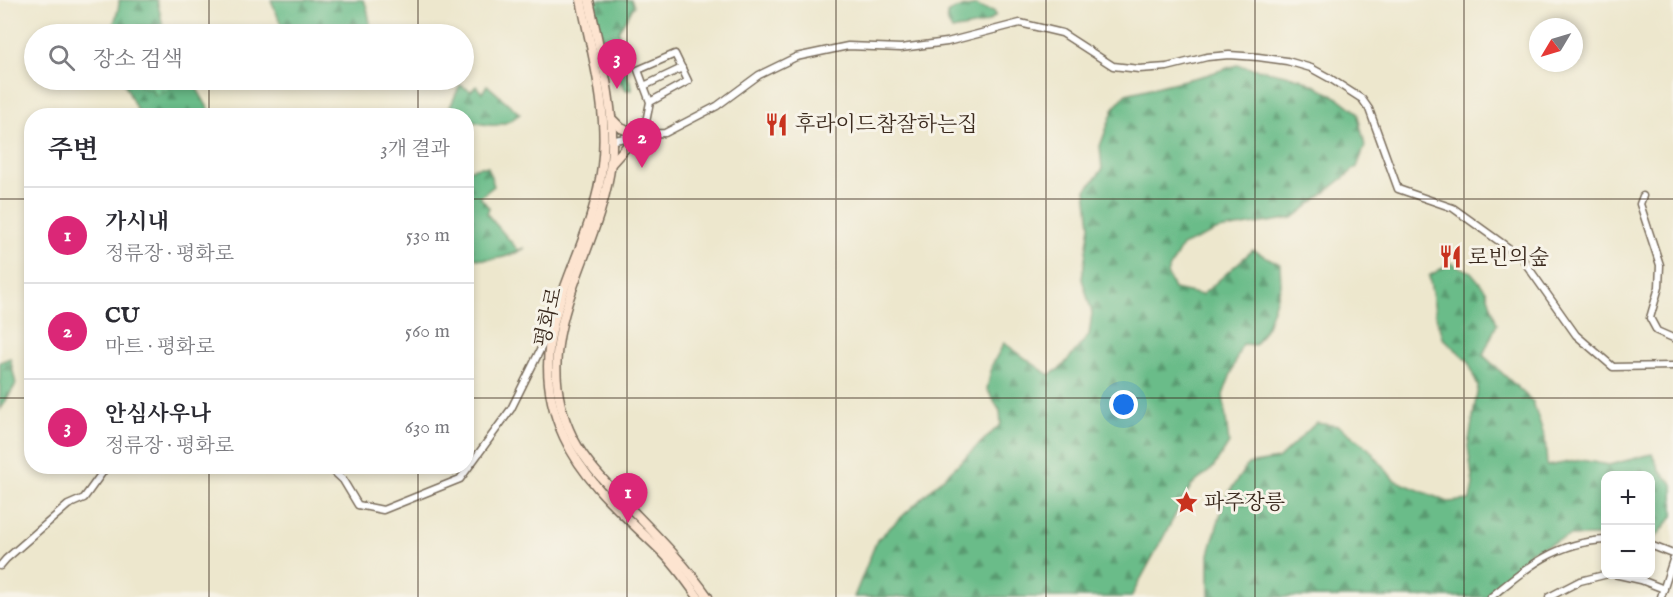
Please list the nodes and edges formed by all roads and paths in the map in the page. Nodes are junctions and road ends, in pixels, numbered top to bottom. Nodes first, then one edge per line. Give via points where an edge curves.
1 (581, 0) edge
2 (589, 0) edge
3 (682, 68) junction
4 (644, 86) junction
5 (650, 102) junction
6 (611, 118) junction
7 (646, 122) dead end
8 (637, 135) junction
9 (608, 142) junction
10 (611, 164) junction
11 (1643, 196) dead end
12 (550, 329) junction
13 (1673, 338) edge
14 (1673, 366) edge
15 (474, 461) edge
16 (100, 474) edge
17 (337, 474) edge
18 (464, 474) edge
19 (1601, 541) edge
20 (1655, 547) edge
21 (1673, 554) edge
22 (1673, 560) edge
23 (0, 566) edge
24 (1601, 576) edge
25 (1641, 579) edge
26 (1664, 589) junction
27 (698, 597) edge
28 (708, 597) edge
29 (1491, 597) edge
30 (1549, 597) edge
31 (1661, 597) edge

1 - 9 main road, 평화로
2 - 6 main road, 평화로
3 - 4 street
3 - 4 street via 675,54 638,70
3 - 5 street via 687,81
4 - 5 street
5 - 7 street
6 - 8 main road
6 - 9 main road, 평화로
8 - 9 street
8 - 10 main road
8 - 14 street via 665,133 796,57 848,46 901,48 947,42 1020,23 1062,33 1113,66 1167,67 1229,55 1287,61 1311,68 1362,99 1398,189 1453,208 1521,257 1576,335 1612,368
9 - 10 main road, 평화로
9 - 12 main road, 평화로 via 592,218
10 - 28 main road, 평화로 via 603,208 562,317 556,362 558,391 568,427 587,460 683,563
11 - 13 street via 1640,204 1660,264 1659,287 1650,318 1657,331
12 - 15 street via 511,409
12 - 27 main road, 평화로 via 550,395 576,461 597,488 666,556
16 - 23 street via 84,498 68,505
17 - 18 street via 358,505 383,510 460,480
19 - 29 street via 1574,544 1539,559
20 - 21 street
22 - 26 street
24 - 30 street via 1580,581
25 - 26 street
26 - 31 street

